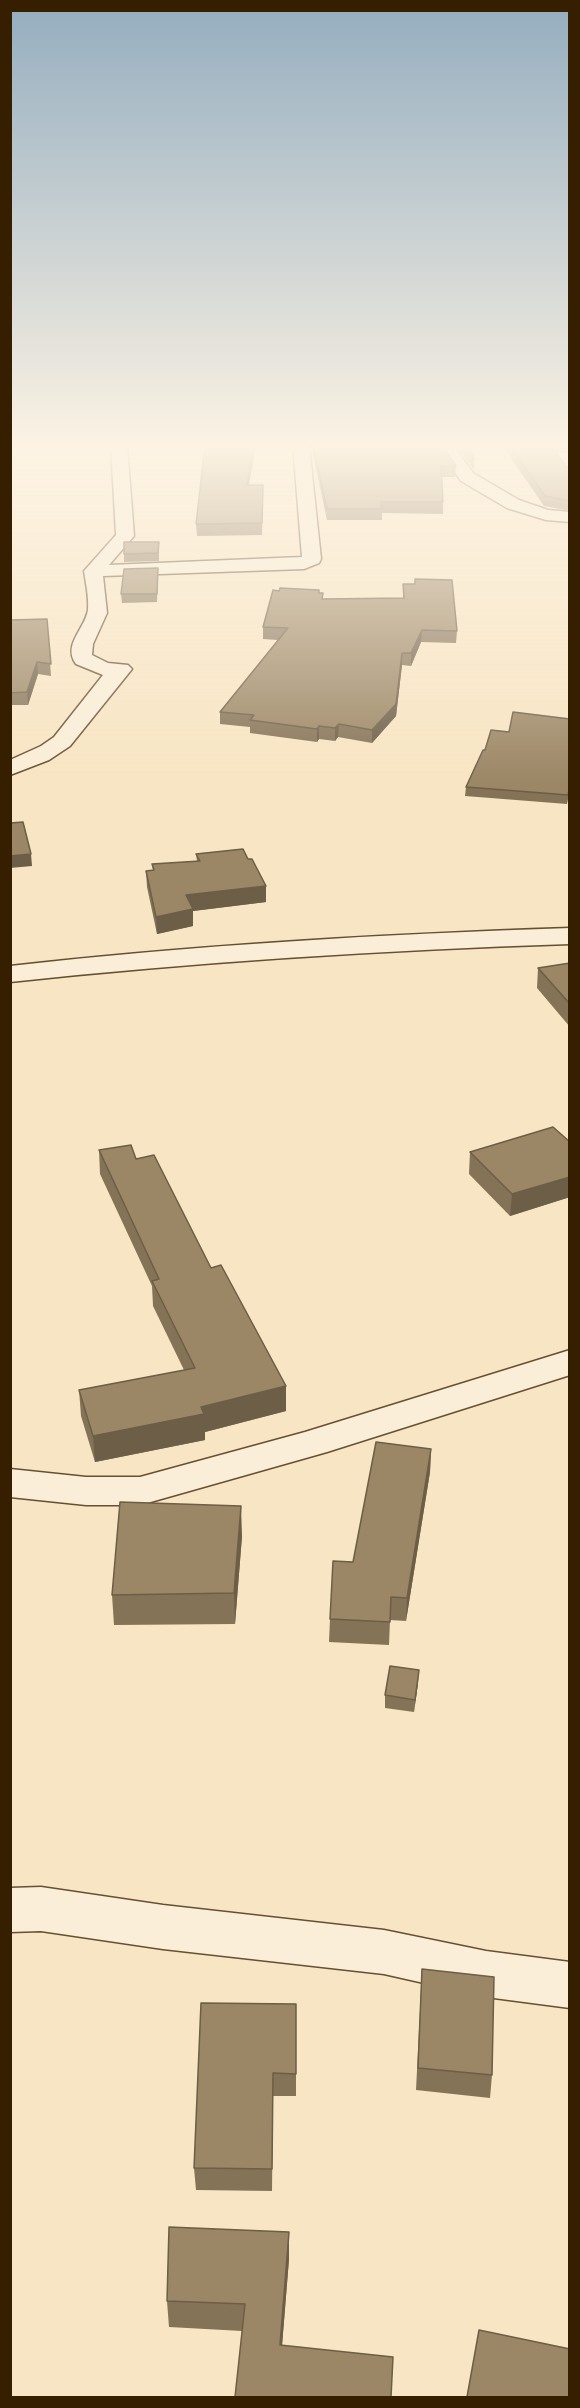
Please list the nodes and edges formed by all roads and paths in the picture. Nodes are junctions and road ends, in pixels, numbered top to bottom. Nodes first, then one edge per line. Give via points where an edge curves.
1 (105, 557) edge
2 (312, 557) edge
3 (93, 571) junction
4 (10, 768) edge
5 (570, 936) edge
6 (10, 974) edge
7 (570, 1362) edge
8 (10, 1483) edge
9 (10, 1910) edge
10 (570, 1985) edge

1 - 3 street
2 - 3 street via 294,564
3 - 4 street via 98,614 81,646 81,656 105,669 121,669 105,683 68,736 38,757
5 - 6 street via 275,952
7 - 8 street via 313,1443 140,1491 86,1491
9 - 10 street via 41,1909 384,1952 486,1974

